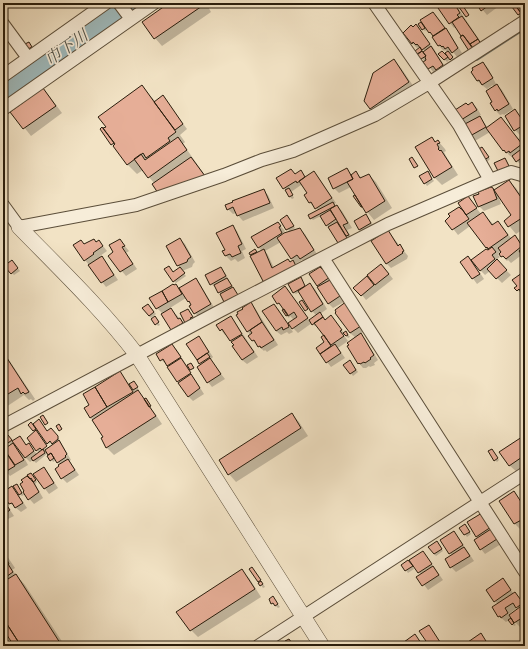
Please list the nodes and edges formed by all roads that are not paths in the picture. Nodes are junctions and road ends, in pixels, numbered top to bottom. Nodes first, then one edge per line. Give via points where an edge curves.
1 (106, 3) edge
2 (119, 3) edge
3 (154, 3) edge
4 (374, 3) edge
5 (131, 19) junction
6 (525, 21) edge
7 (3, 24) edge
8 (28, 58) junction
9 (3, 76) edge
10 (429, 83) junction
11 (3, 109) edge
12 (525, 176) edge
13 (490, 180) junction
14 (3, 205) edge
15 (19, 227) junction
16 (323, 258) junction
17 (137, 355) junction
18 (3, 426) edge
19 (525, 473) edge
20 (480, 503) junction
21 (525, 572) edge
22 (303, 617) junction
23 (258, 646) edge
24 (322, 646) edge

1 - 8 street
2 - 5 street
3 - 5 street
4 - 10 street
5 - 11 street
6 - 10 street
7 - 8 street
8 - 9 street
10 - 13 street via 459,125
10 - 15 street via 375,115 293,151 136,205
12 - 13 street via 511,172
13 - 16 street via 388,224
14 - 15 street
15 - 17 street via 97,306
16 - 17 street
16 - 20 street
17 - 18 street
17 - 22 street
19 - 20 street
20 - 21 street
20 - 22 street
22 - 23 street
22 - 24 street

